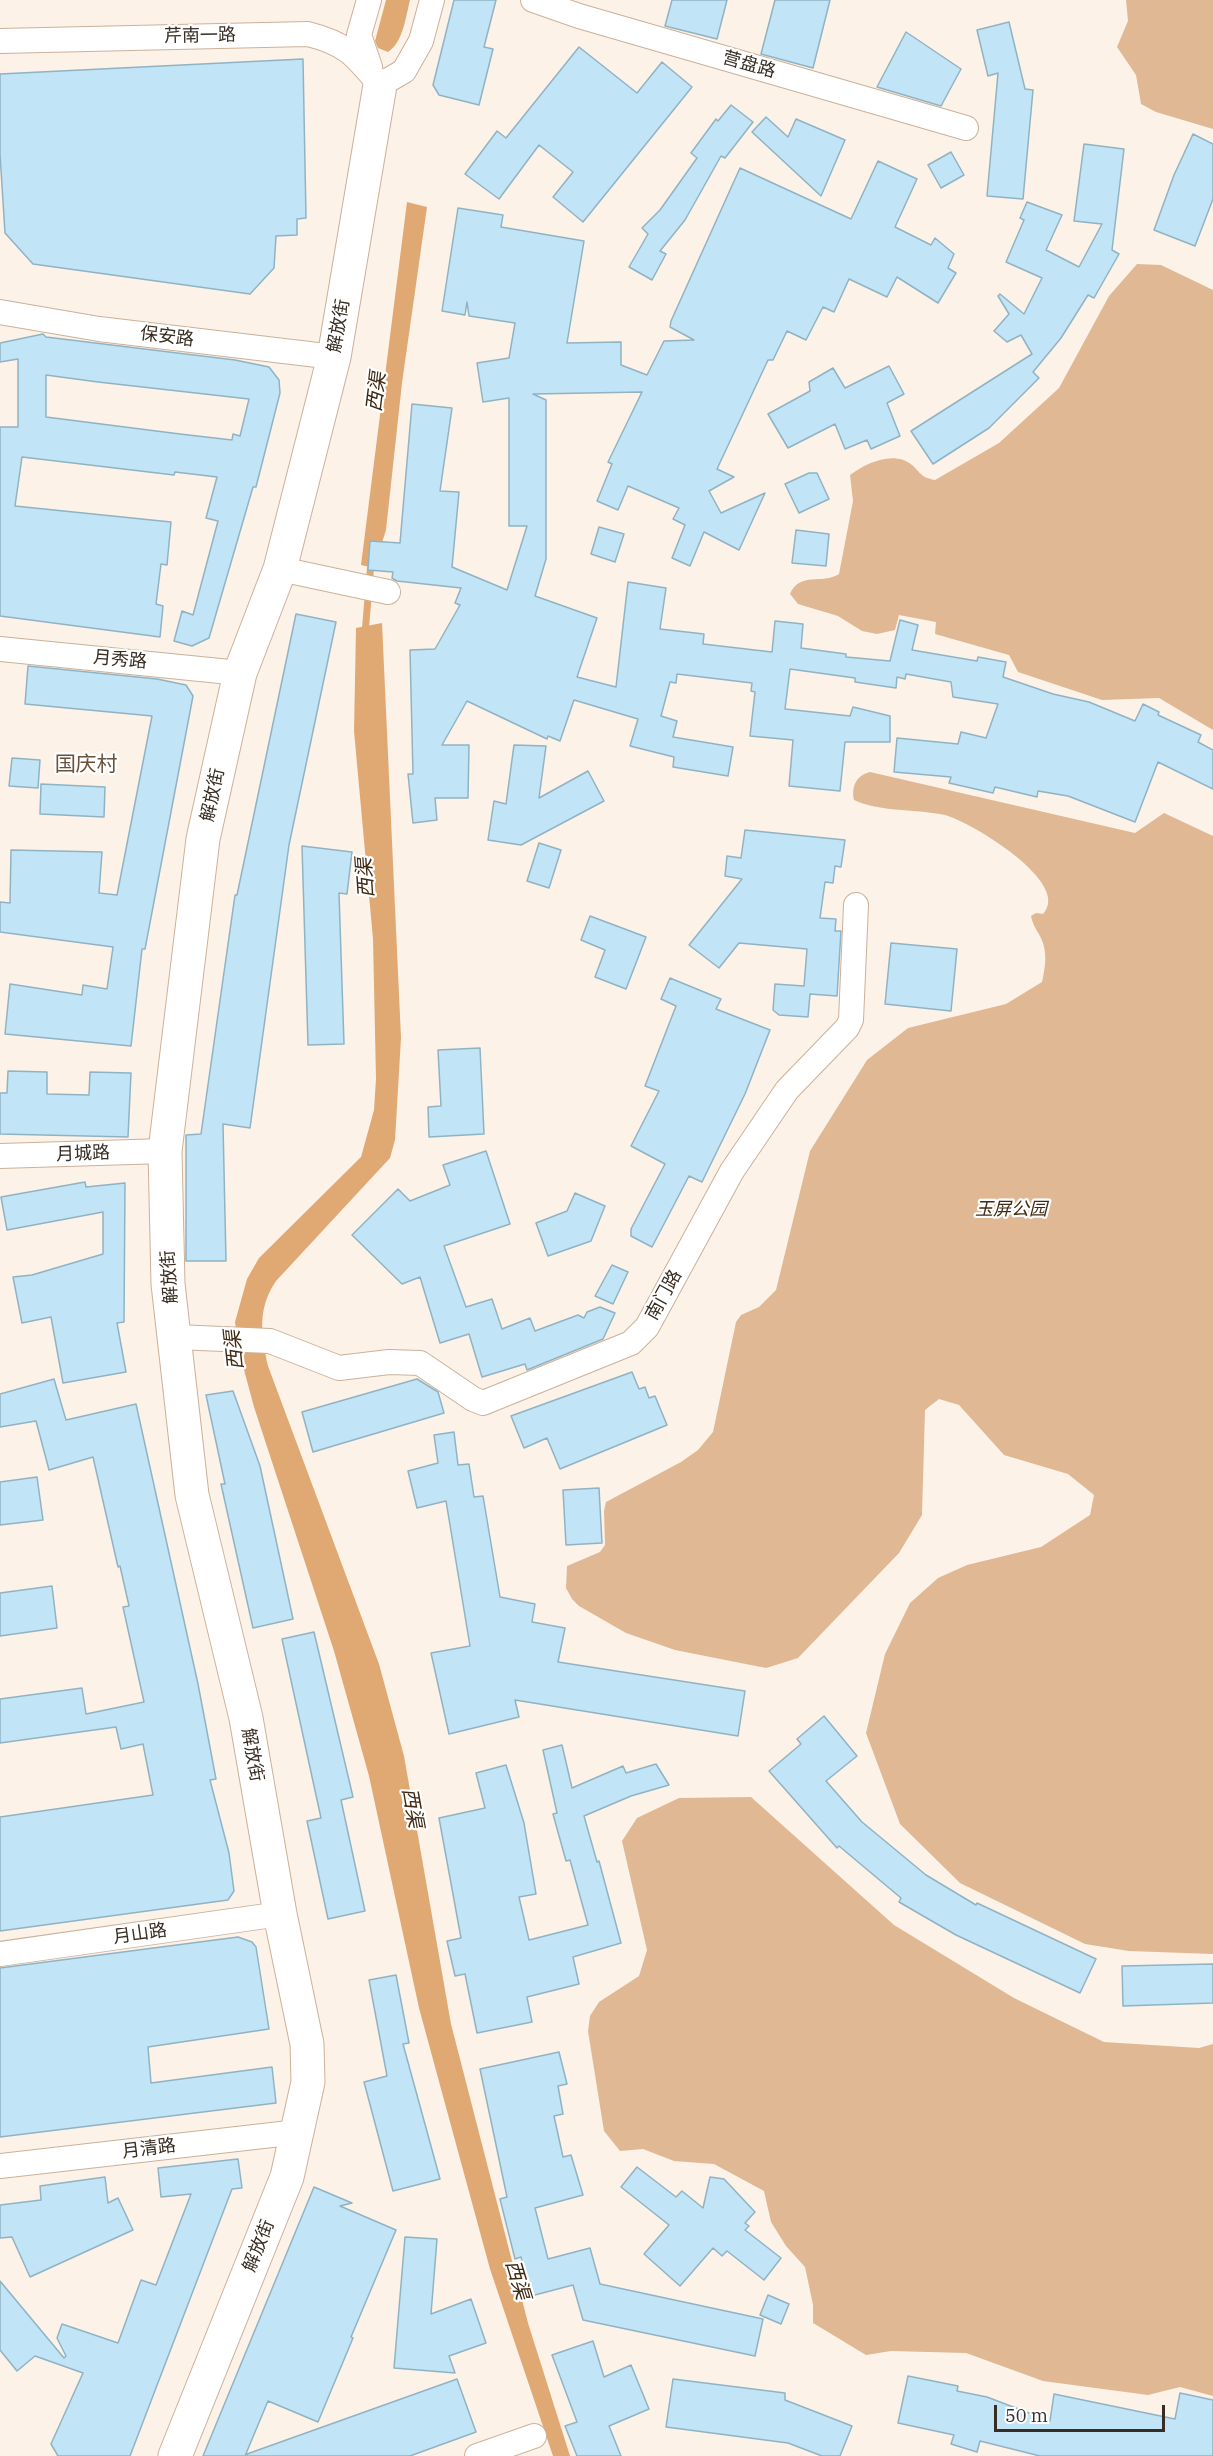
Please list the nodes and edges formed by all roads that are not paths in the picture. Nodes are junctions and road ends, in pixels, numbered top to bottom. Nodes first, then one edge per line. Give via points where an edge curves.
1 (369, 0) edge
2 (432, 0) edge
3 (533, 0) edge
4 (0, 41) edge
5 (380, 85) junction
6 (966, 128) dead end
7 (0, 312) edge
8 (334, 357) junction
9 (280, 569) junction
10 (388, 592) dead end
11 (0, 649) edge
12 (240, 673) junction
13 (856, 905) dead end
14 (165, 1151) junction
15 (0, 1156) edge
16 (176, 1337) junction
17 (280, 1914) junction
18 (0, 1954) edge
19 (298, 2132) junction
20 (0, 2166) edge
21 (534, 2436) dead end
22 (175, 2456) edge
23 (477, 2456) edge

1 - 5 street via 359,35
2 - 5 street via 421,41 404,71
3 - 6 street, 营盘路
4 - 5 street, 芹南一路 via 308,34 334,40 355,55
5 - 8 street, 解放街
7 - 8 street, 保安路 via 99,329
8 - 9 street, 解放街
9 - 10 street
9 - 12 street, 解放街
11 - 12 street, 月秀路
12 - 14 street, 解放街 via 203,839
13 - 16 street, 南门路 via 851,1020 847,1028 787,1090 732,1171 647,1327 631,1343 483,1403 472,1400 420,1363 339,1368 270,1341
14 - 15 street, 月城路
14 - 16 street, 解放街 via 168,1284
16 - 17 street, 解放街 via 192,1495 246,1718
17 - 18 street, 月山路
17 - 19 street, 解放街 via 307,2044 308,2082
19 - 20 street, 月清路
19 - 22 street, 解放街 via 287,2177
21 - 23 street

